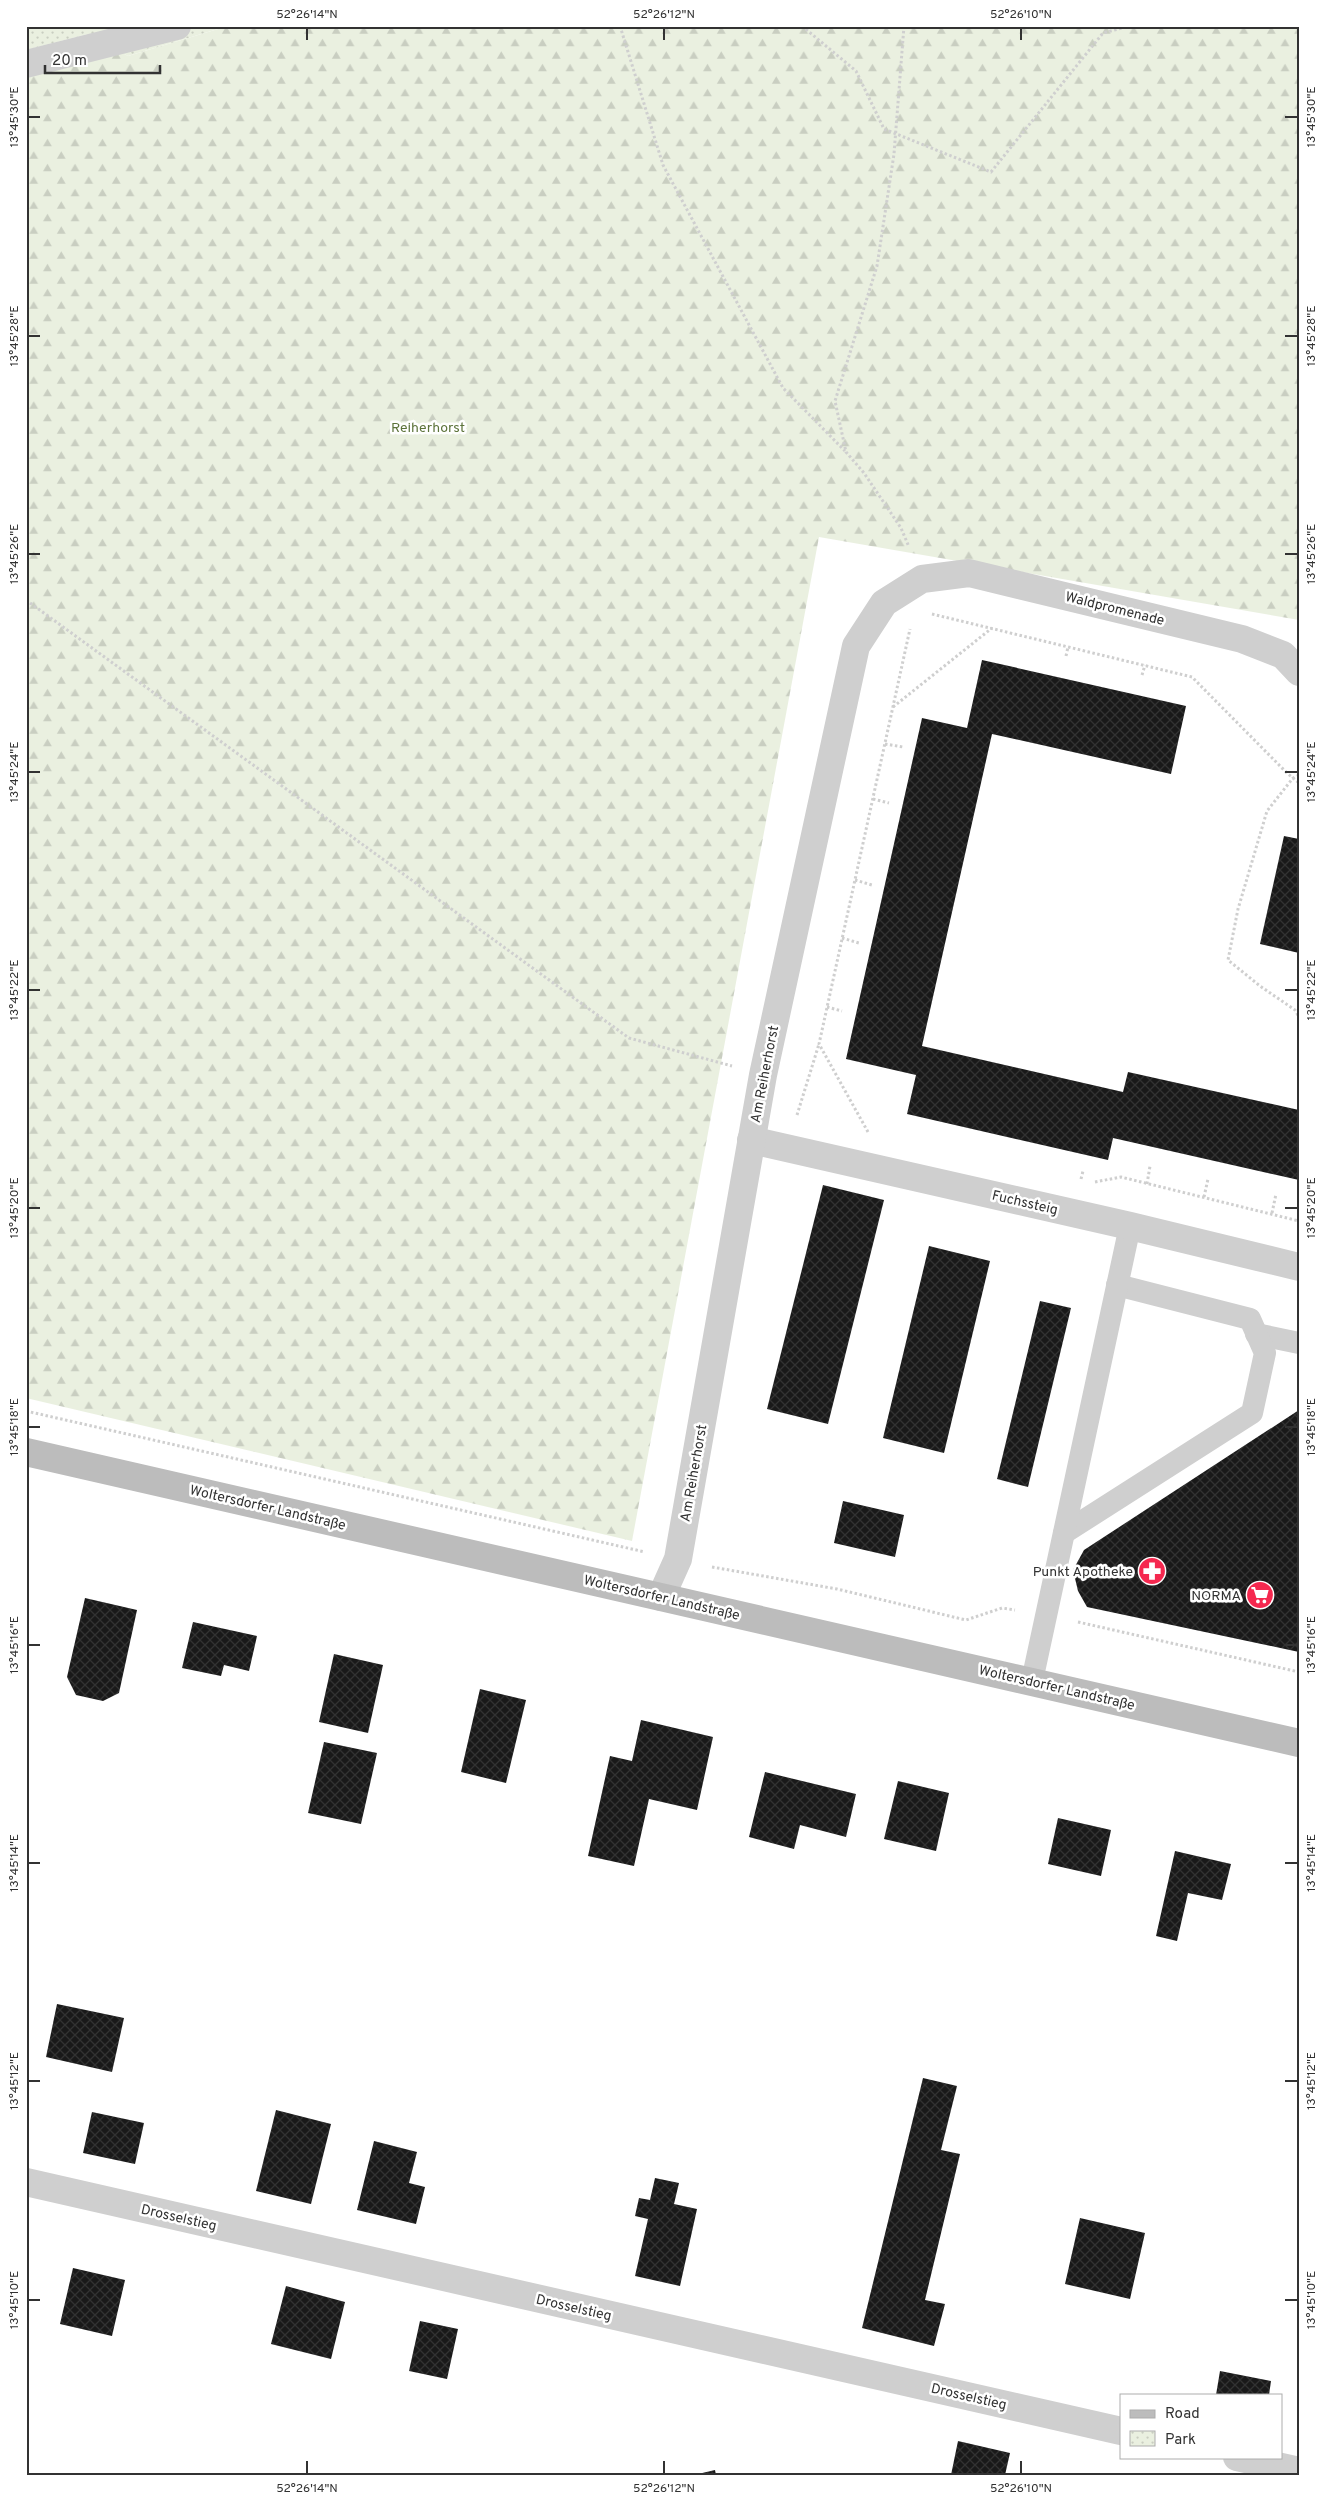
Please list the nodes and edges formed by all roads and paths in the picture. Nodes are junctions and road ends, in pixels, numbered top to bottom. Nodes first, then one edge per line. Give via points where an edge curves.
1 (176, 26) edge
2 (620, 26) edge
3 (802, 26) edge
4 (904, 26) edge
5 (1130, 26) edge
6 (26, 64) edge
7 (895, 133) junction
8 (846, 452) junction
9 (922, 579) junction
10 (26, 600) edge
11 (928, 613) dead end
12 (911, 623) dead end
13 (992, 628) junction
14 (1068, 647) junction
15 (1066, 656) dead end
16 (1145, 665) junction
17 (1299, 672) edge
18 (1142, 675) dead end
19 (893, 707) junction
20 (885, 744) junction
21 (903, 747) dead end
22 (1299, 775) edge
23 (1293, 778) junction
24 (1299, 782) edge
25 (873, 799) junction
26 (889, 803) dead end
27 (855, 880) junction
28 (872, 885) dead end
29 (842, 938) junction
30 (859, 943) dead end
31 (827, 1007) junction
32 (842, 1011) dead end
33 (1299, 1017) edge
34 (819, 1044) junction
35 (764, 1075) junction
36 (869, 1133) dead end
37 (764, 1143) junction
38 (1150, 1166) dead end
39 (1208, 1179) dead end
40 (1088, 1183) dead end
41 (1146, 1184) junction
42 (1276, 1194) dead end
43 (1204, 1197) junction
44 (1272, 1213) junction
45 (1299, 1221) edge
46 (1130, 1226) junction
47 (1299, 1267) edge
48 (1117, 1285) junction
49 (1256, 1334) junction
50 (1299, 1343) edge
51 (26, 1411) edge
52 (26, 1452) edge
53 (1064, 1533) junction
54 (678, 1559) junction
55 (661, 1597) junction
56 (1046, 1615) junction
57 (1299, 1672) edge
58 (1032, 1681) junction
59 (1299, 1743) edge
60 (26, 2182) edge
61 (1120, 2431) edge
62 (1241, 2458) edge
63 (1299, 2471) edge

1 - 6 street
2 - 8 path via 663,165 783,388
3 - 7 path via 856,71 884,129
4 - 7 path
5 - 7 path via 1103,33 991,172
7 - 8 path via 877,266 836,402
8 - 9 path via 901,528
9 - 17 street, Waldpromenade via 969,573 1224,634 1283,655
9 - 35 street, Am Reiherhorst via 884,603 856,646
10 - 35 path via 629,1038
11 - 13 path
12 - 19 path
13 - 14 path
13 - 19 path
14 - 15 path
14 - 16 path
16 - 18 path
16 - 23 path via 1192,677
19 - 20 path
20 - 21 path
20 - 25 path
22 - 23 path
23 - 24 path
23 - 33 path via 1267,811 1238,909 1228,960 1295,1010
25 - 26 path
25 - 27 path
27 - 28 path
27 - 29 path
29 - 30 path
29 - 31 path
31 - 32 path
31 - 34 path
34 - 36 path
34 - 37 path via 794,1124
35 - 37 street, Am Reiherhorst
37 - 46 street, Fuchssteig
37 - 54 street, Am Reiherhorst
38 - 41 path
39 - 43 path
40 - 41 path via 1122,1177
41 - 43 path
42 - 44 path
43 - 44 path
44 - 45 path
46 - 47 street, Fuchssteig
46 - 48 lane
48 - 49 lane via 1250,1319
48 - 53 lane
49 - 50 lane
49 - 53 lane via 1265,1353 1252,1413
51 - 54 path
52 - 55 main road, Woltersdorfer Landstraße
53 - 56 lane
54 - 55 street, Am Reiherhorst
54 - 56 path via 837,1588 966,1620 1002,1608
55 - 58 main road, Woltersdorfer Landstraße
56 - 57 path
56 - 58 lane
58 - 59 main road, Woltersdorfer Landstraße
60 - 61 street, Drosselstieg
62 - 63 street

